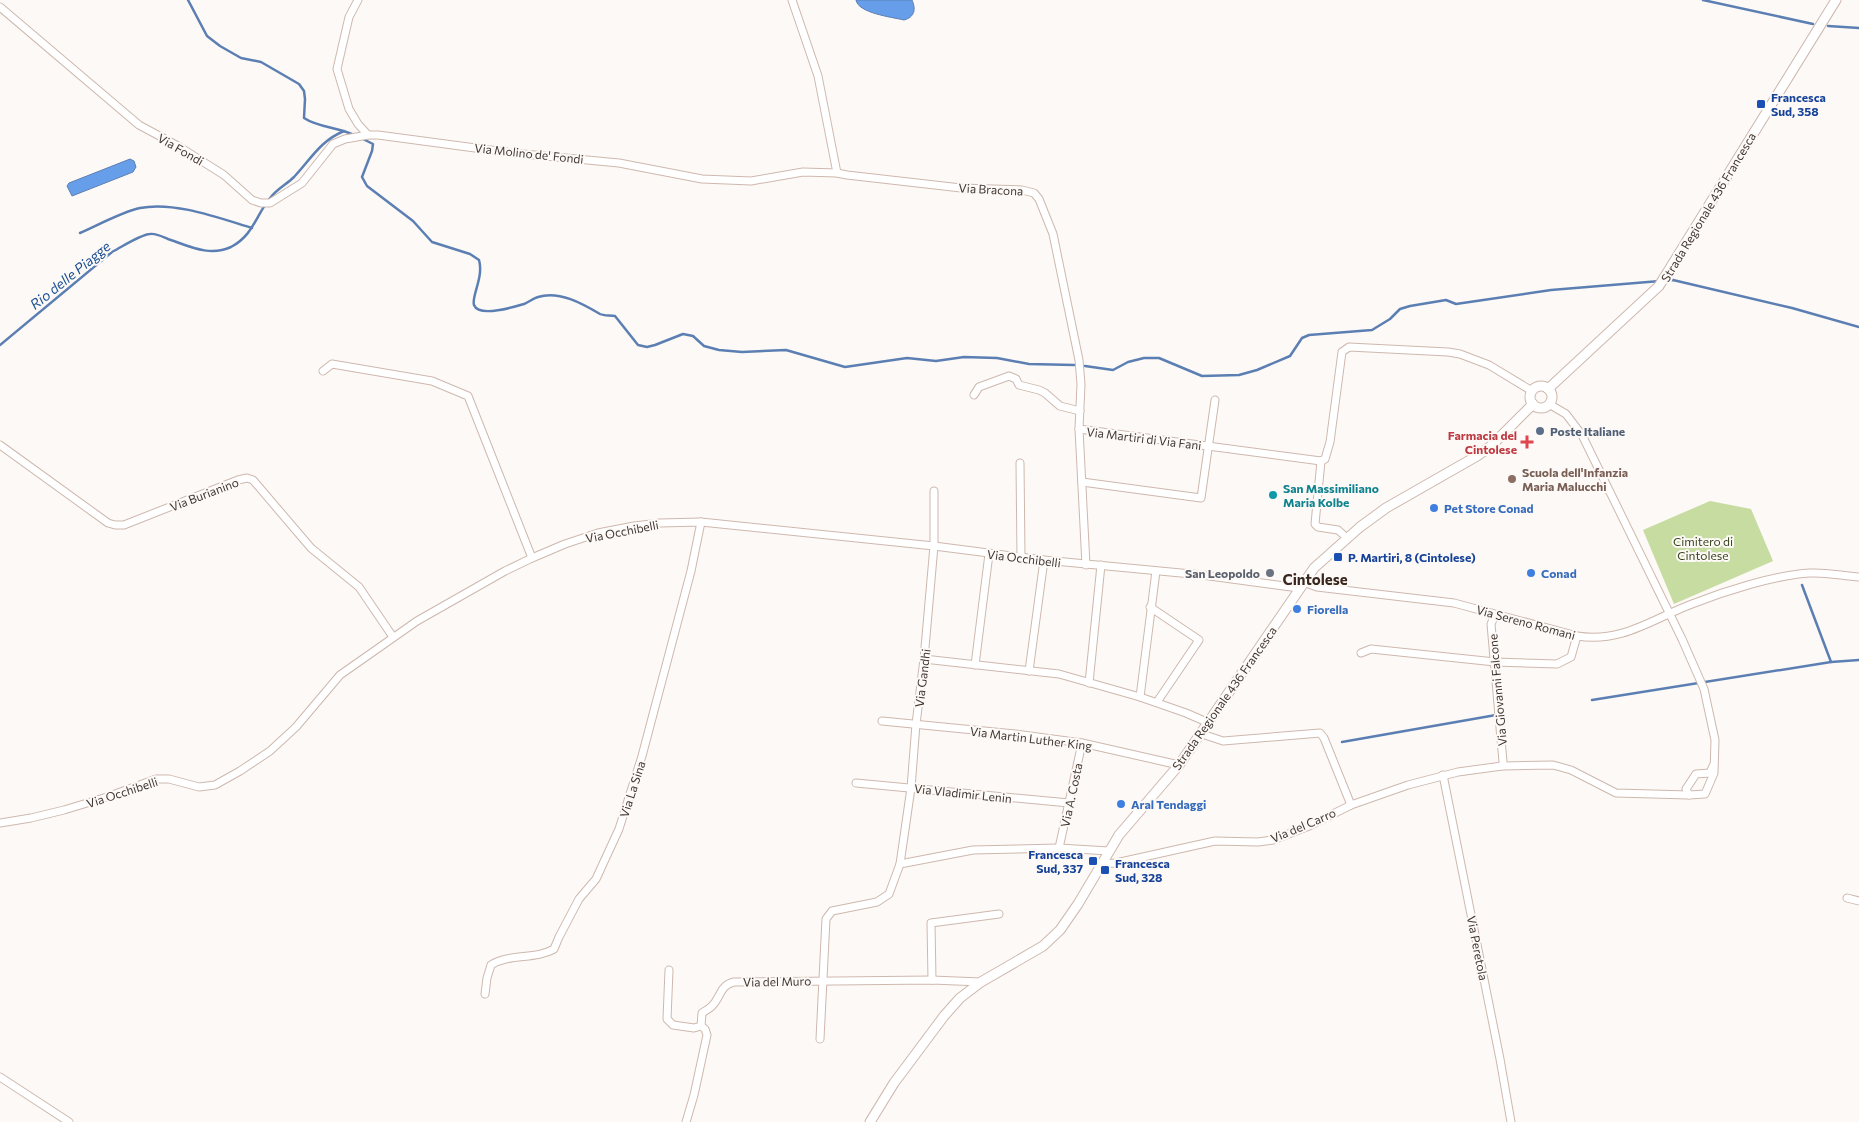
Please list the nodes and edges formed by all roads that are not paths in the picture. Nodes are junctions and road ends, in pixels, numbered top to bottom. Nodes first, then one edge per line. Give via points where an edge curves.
1 (358, 0) edge
2 (792, 0) edge
3 (1836, 0) edge
4 (0, 7) edge
5 (368, 136) junction
6 (837, 172) junction
7 (323, 371) dead end
8 (1548, 389) junction
9 (1532, 391) junction
10 (974, 395) dead end
11 (1215, 400) dead end
12 (1533, 404) junction
13 (1549, 404) junction
14 (1080, 412) junction
15 (1079, 429) junction
16 (0, 445) edge
17 (1208, 446) junction
18 (1320, 461) junction
19 (1020, 464) dead end
20 (1082, 482) junction
21 (934, 491) dead end
22 (701, 522) junction
23 (1347, 538) junction
24 (934, 546) junction
25 (990, 554) junction
26 (532, 558) junction
27 (1021, 558) junction
28 (1044, 560) junction
29 (1086, 565) junction
30 (1101, 565) junction
31 (1156, 571) junction
32 (1859, 577) edge
33 (1301, 585) junction
34 (1150, 607) junction
35 (1495, 615) junction
36 (1669, 615) junction
37 (1577, 636) junction
38 (393, 637) junction
39 (1361, 654) dead end
40 (924, 659) junction
41 (1495, 662) junction
42 (975, 665) junction
43 (1029, 671) junction
44 (1089, 683) junction
45 (1140, 696) junction
46 (1157, 702) junction
47 (882, 721) dead end
48 (1209, 723) junction
49 (916, 724) junction
50 (1202, 734) junction
51 (1082, 743) junction
52 (1714, 764) junction
53 (1179, 765) junction
54 (1502, 766) junction
55 (1443, 775) junction
56 (856, 783) dead end
57 (911, 788) junction
58 (1688, 795) junction
59 (1069, 804) junction
60 (1351, 805) junction
61 (0, 823) edge
62 (1059, 848) junction
63 (1109, 850) junction
64 (900, 864) junction
65 (1101, 864) junction
66 (1847, 898) dead end
67 (1859, 901) edge
68 (999, 914) dead end
69 (669, 970) dead end
70 (932, 980) junction
71 (823, 981) junction
72 (981, 982) junction
73 (485, 994) dead end
74 (701, 1026) junction
75 (820, 1039) dead end
76 (0, 1077) edge
77 (69, 1122) edge
78 (686, 1122) edge
79 (870, 1122) edge
80 (1511, 1122) edge

1 - 5 street via 348,17 337,68 349,109
2 - 6 street via 818,76
3 - 8 street, Strada Regionale 436 Francesca via 1668,274
4 - 5 street, Via Fondi via 139,125 224,175 252,200 270,203 302,183 333,144
5 - 6 street, Via Molino de' Fondi via 619,163 702,179 751,181 803,172
6 - 14 street, Via Bracona via 961,188 1034,193 1046,213 1056,246 1079,360
7 - 26 street via 332,364 432,381 468,396
8 - 9 street via 1540,386
8 - 13 street via 1552,398
9 - 12 street via 1530,398
9 - 18 street via 1489,364 1460,354 1349,347 1342,352 1330,442 1325,459
10 - 14 street via 979,387 1010,376 1019,385 1045,393 1060,406
11 - 17 street
12 - 13 street via 1539,408
12 - 23 street, Strada Regionale 436 Francesca via 1491,446 1386,508
13 - 36 street via 1566,414 1582,435
14 - 15 street, Via Bracona
15 - 17 street, Via Martiri di Via Fani
15 - 20 street, Via Bracona
16 - 38 street, Via Burianino via 115,525 238,480 253,480 311,548 359,587
17 - 18 street, Via Martiri di Via Fani
17 - 20 street via 1201,498
18 - 23 street via 1315,524 1338,530
19 - 27 street
20 - 29 street, Via Bracona
21 - 24 street, Via Gandhi
22 - 24 street, Via Occhibelli
22 - 26 street, Via Occhibelli via 660,522 598,533
22 - 73 street, Via La Sina via 642,756 606,859 596,879 579,899 554,949 546,954 500,960 491,965
23 - 33 street, Strada Regionale 436 Francesca via 1314,568
24 - 25 street, Via Occhibelli
24 - 40 street, Via Gandhi
25 - 27 street, Via Occhibelli
25 - 42 street
26 - 38 street, Via Occhibelli
27 - 28 street, Via Occhibelli
28 - 29 street, Via Occhibelli
28 - 43 street
29 - 30 street, Via Occhibelli
30 - 31 street, Via Occhibelli
30 - 44 street
31 - 33 street, Via Occhibelli
31 - 34 street
32 - 36 street, Via Sereno Romani via 1798,574 1726,592
33 - 35 street, Via Sereno Romani via 1454,603
33 - 48 street, Strada Regionale 436 Francesca
34 - 45 street
34 - 46 street via 1200,640
35 - 37 street, Via Sereno Romani
35 - 41 street, Via Giovanni Falcone via 1490,624
36 - 37 street, Via Sereno Romani via 1613,636
36 - 52 street via 1704,689 1714,733
37 - 41 street via 1570,657 1557,664
38 - 61 street, Via Occhibelli via 340,675 296,727 270,751 214,786 198,788 169,779 156,779 107,798
39 - 41 street via 1371,649
40 - 42 street
40 - 49 street, Via Gandhi
41 - 54 street, Via Giovanni Falcone
42 - 43 street
43 - 44 street via 1059,674
44 - 45 street
45 - 46 street
46 - 48 street
47 - 49 street, Via Martin Luther King
48 - 50 street, Strada Regionale 436 Francesca
49 - 51 street, Via Martin Luther King
49 - 57 street, Via Gandhi
50 - 53 street, Strada Regionale 436 Francesca
50 - 60 street via 1223,741 1320,733
51 - 53 street, Via Martin Luther King
51 - 59 street, Via A. Costa
52 - 58 street via 1710,773 1696,774 1686,789
52 - 58 street via 1714,773 1705,794
53 - 63 street, Strada Regionale 436 Francesca
54 - 55 street, Via del Carro
54 - 58 street, Via del Carro via 1553,765 1571,770 1616,793
55 - 60 street, Via del Carro
55 - 80 street, Via Peretola
56 - 57 street, Via Vladimir Lenin
57 - 59 street, Via Vladimir Lenin
57 - 64 street, Via Gandhi
59 - 62 street, Via A. Costa
60 - 65 street, Via del Carro via 1273,840 1216,841
62 - 63 street
62 - 64 street via 973,850
63 - 65 street, Strada Regionale 436 Francesca
64 - 71 street, Via Gandhi via 889,894 877,902 832,911 826,919
65 - 72 street, Strada Regionale 436 Francesca via 1060,930 1043,946
66 - 67 street
68 - 70 street via 931,924
69 - 74 street via 667,1019 673,1025
70 - 71 street, Via del Muro
70 - 72 street, Via del Muro
71 - 74 street, Via del Muro via 728,983 712,1007 702,1014
71 - 75 street, Via Gandhi
72 - 79 street, Strada Regionale 436 Francesca via 944,1016 894,1083
74 - 78 street via 707,1034
76 - 77 street

